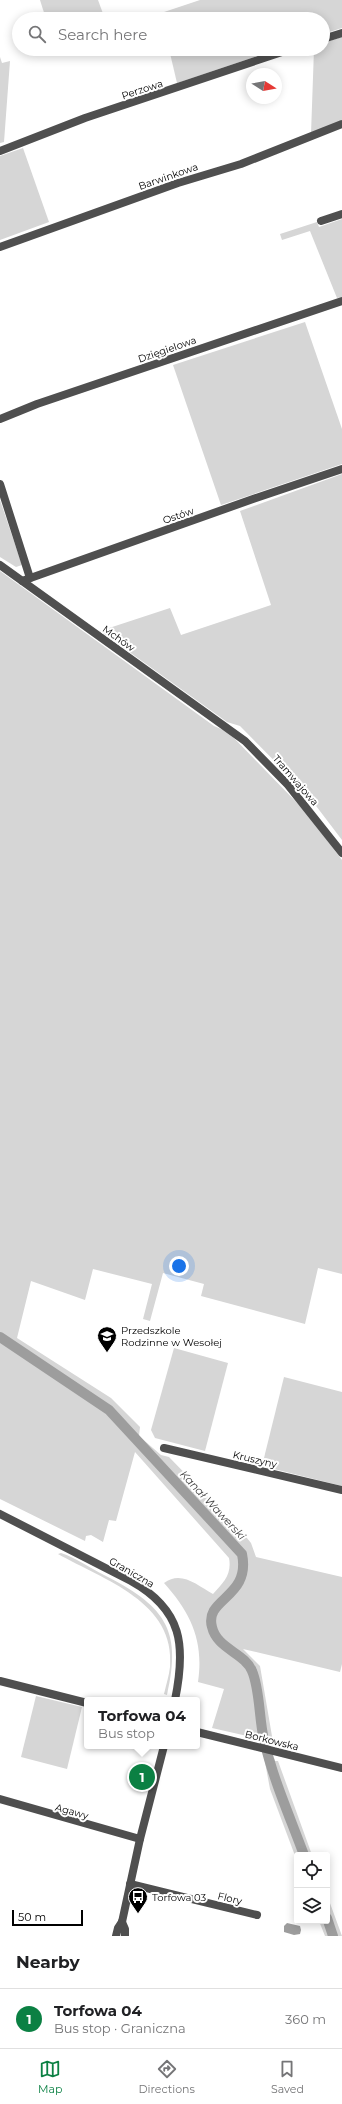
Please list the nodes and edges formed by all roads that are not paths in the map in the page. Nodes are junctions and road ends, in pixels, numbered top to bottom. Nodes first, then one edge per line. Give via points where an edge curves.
1 (342, 33) edge
2 (330, 37) edge
3 (270, 56) edge
4 (342, 124) edge
5 (0, 151) edge
6 (342, 214) edge
7 (321, 221) dead end
8 (0, 247) edge
9 (342, 301) edge
10 (0, 419) edge
11 (342, 470) edge
12 (0, 484) edge
13 (0, 565) edge
14 (26, 580) junction
15 (227, 727) joint
16 (342, 853) edge
17 (164, 1448) dead end
18 (342, 1490) edge
19 (0, 1514) edge
20 (0, 1681) edge
21 (175, 1697) edge
22 (84, 1702) edge
23 (200, 1733) edge
24 (163, 1749) edge
25 (342, 1768) edge
26 (0, 1799) edge
27 (140, 1839) junction
28 (130, 1884) junction
29 (256, 1915) dead end
30 (122, 1922) junction
31 (116, 1936) edge
32 (125, 1936) edge

1 - 2 street
3 - 5 street, Perzowa via 84,118
4 - 8 street, Barwinkowa via 241,164 178,183
6 - 7 street
9 - 10 street, Dzięgielowa via 37,404
11 - 14 street, Ostów
12 - 14 street
13 - 14 street, Mchów
14 - 15 street, Mchów
15 - 16 street, Tramwajowa via 268,763 308,808
17 - 18 street, Kruszyny
19 - 21 street, Graniczna via 135,1583 160,1602 173,1624 181,1647 181,1667
20 - 22 street
23 - 25 street, Borkowska
24 - 27 street
26 - 27 street, Agawy
27 - 28 street
28 - 29 street, Flory
28 - 30 street
30 - 31 street
30 - 32 street

